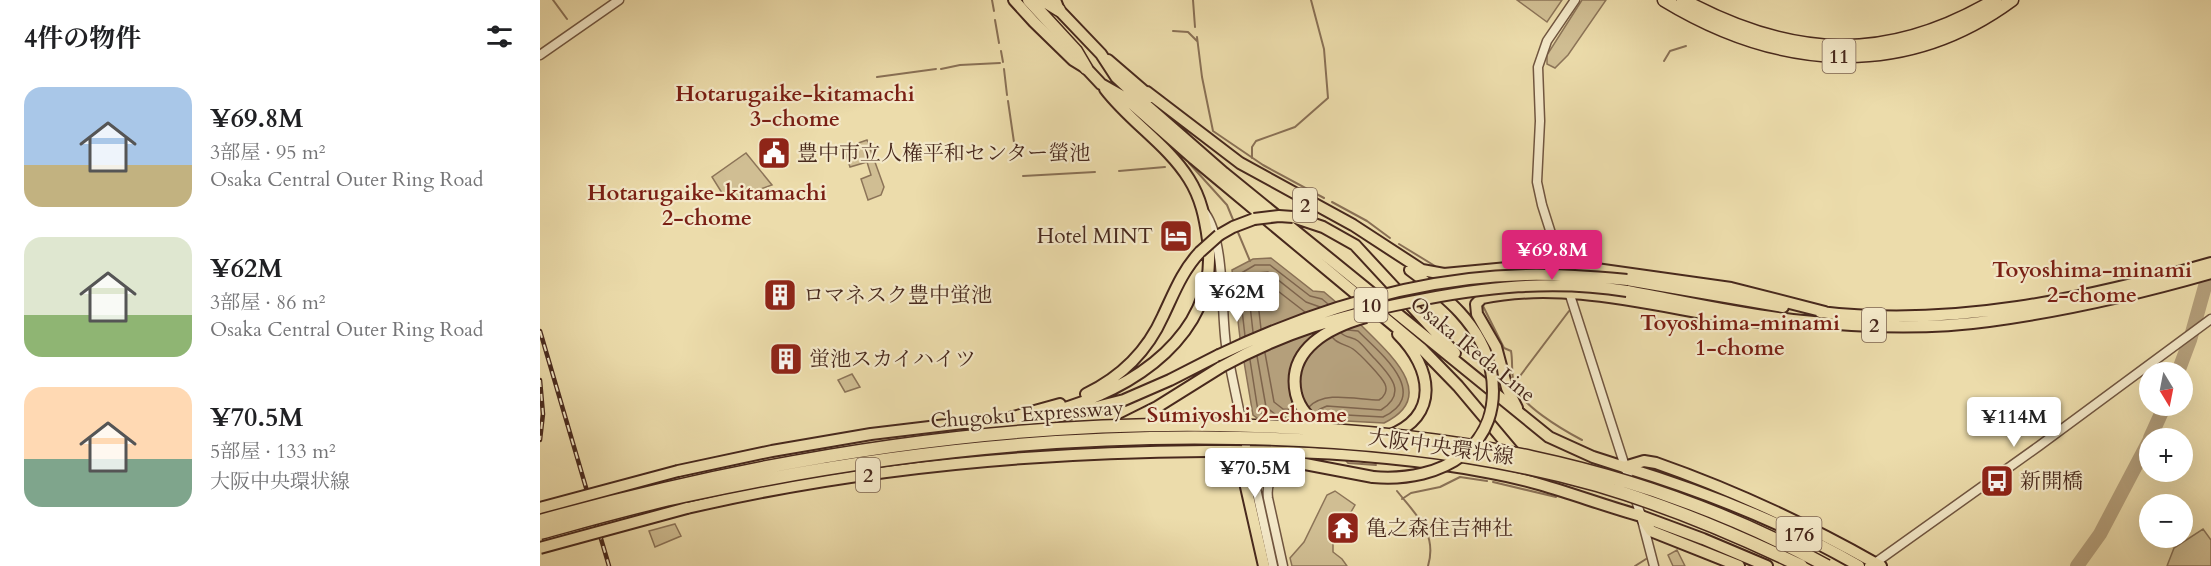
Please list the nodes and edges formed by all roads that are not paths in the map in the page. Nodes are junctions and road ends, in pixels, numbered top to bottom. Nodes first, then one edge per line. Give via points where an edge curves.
1 (619, 0) edge
2 (1014, 0) edge
3 (1029, 0) edge
4 (1043, 0) edge
5 (1575, 0) edge
6 (1664, 0) edge
7 (1683, 0) edge
8 (1995, 0) edge
9 (2012, 0) edge
10 (1057, 5) edge
11 (1101, 54) junction
12 (540, 55) edge
13 (1086, 68) junction
14 (1101, 84) junction
15 (1146, 92) junction
16 (1204, 212) junction
17 (1288, 237) junction
18 (2211, 262) edge
19 (1561, 266) junction
20 (2211, 273) edge
21 (1627, 286) junction
22 (1461, 291) junction
23 (2120, 292) junction
24 (1570, 294) junction
25 (1826, 317) junction
26 (2211, 319) edge
27 (1475, 377) junction
28 (1519, 412) junction
29 (1010, 418) junction
30 (967, 423) junction
31 (1246, 445) dead end
32 (1215, 452) junction
33 (1051, 455) junction
34 (1250, 461) dead end
35 (1299, 463) junction
36 (1624, 466) junction
37 (540, 508) edge
38 (1641, 516) junction
39 (540, 521) edge
40 (540, 533) edge
41 (540, 548) edge
42 (1876, 565) edge
43 (1264, 566) edge
44 (1273, 566) edge
45 (1282, 566) edge
46 (1654, 566) edge
47 (1739, 566) edge
48 (1767, 566) edge
49 (1802, 566) edge
50 (1827, 566) edge
51 (1859, 566) edge

1 - 12 street
2 - 13 main road, Osaka Ikeda Line / 10 via 1059,47
3 - 13 highway via 1076,51
4 - 10 highway
5 - 19 street via 1547,41 1539,67 1538,182
6 - 9 highway, 11 via 1716,28 1753,42 1801,53 1848,56 1888,53 1928,43 1974,24
7 - 8 highway, 11 via 1763,35 1802,44 1839,46 1924,34 1971,15
10 - 11 main road, Osaka Ikeda Line / 10
11 - 15 main road, 2
11 - 27 main road, Osaka Ikeda Line / 10 via 1116,77 1224,173
13 - 14 main road, Osaka Ikeda Line / 10
14 - 16 main road via 1179,165
14 - 17 main road, Osaka Ikeda Line / 10 via 1124,97
15 - 19 main road, 2 via 1240,163 1353,225 1422,270 1444,274
15 - 35 main road, 2, bridge via 1216,153 1367,240 1438,291 1463,315 1487,354 1493,397 1489,416 1464,455 1441,468 1403,478 1373,477
16 - 29 main road via 1210,253 1204,287 1192,318 1169,350 1141,373 1101,395 1048,412
16 - 31 street via 1216,244 1226,343
17 - 22 main road, 10, bridge via 1320,271 1402,339 1418,359 1425,382 1426,395 1412,423 1385,437 1344,436 1324,428 1303,411 1295,374 1309,346 1346,324
17 - 38 main road, Osaka Ikeda Line / 10 via 1431,357 1525,464
18 - 23 main road, 2
19 - 24 street
19 - 25 main road, 2 via 1624,271 1731,288
20 - 23 main road, 2
21 - 22 main road, 2, bridge via 1541,284
21 - 25 main road, 2 via 1771,305
21 - 30 main road, 2, bridge via 1568,275 1482,277 1431,285 1311,316 1260,335 1147,391 1097,408 1030,421
22 - 33 main road, 2, bridge via 1354,313 1272,341 1134,420
23 - 25 main road, 2 via 1952,315
24 - 25 main road via 1789,326
24 - 28 main road via 1496,296 1482,298 1476,304 1477,316 1496,347 1507,388
24 - 36 street
26 - 42 street
27 - 28 main road, Osaka Ikeda Line / 10
27 - 29 main road, bridge via 1355,245 1323,227 1280,216 1254,219 1233,227 1200,252 1183,272 1157,330 1143,351 1110,381 1086,394
28 - 36 main road, Osaka Ikeda Line / 10 via 1557,442
29 - 30 main road, 2
30 - 37 main road, 2, bridge via 812,444 678,471
32 - 33 main road, 大阪中央環状線 / 2
32 - 35 main road, 2
32 - 38 main road, 大阪中央環状線 / 2 via 1336,453 1489,472
32 - 43 main road via 1234,462 1243,475
33 - 41 main road, 2, bridge via 839,479 687,508
34 - 44 street
35 - 45 street via 1278,471 1268,487
36 - 38 street
36 - 42 main road, Osaka Ikeda Line / 10 via 1644,461 1688,474 1784,514
36 - 51 main road, 176 via 1736,505
38 - 46 street
38 - 47 main road, Osaka Ikeda Line / 10 via 1651,531
38 - 48 main road, 176
39 - 50 highway, Chugoku Expressway, bridge via 678,485 883,447 996,434 1110,427 1278,426 1442,440 1595,471 1702,507
40 - 49 highway, Chugoku Expressway, bridge via 681,496 886,459 1089,439 1263,438 1447,453 1540,471 1645,500

